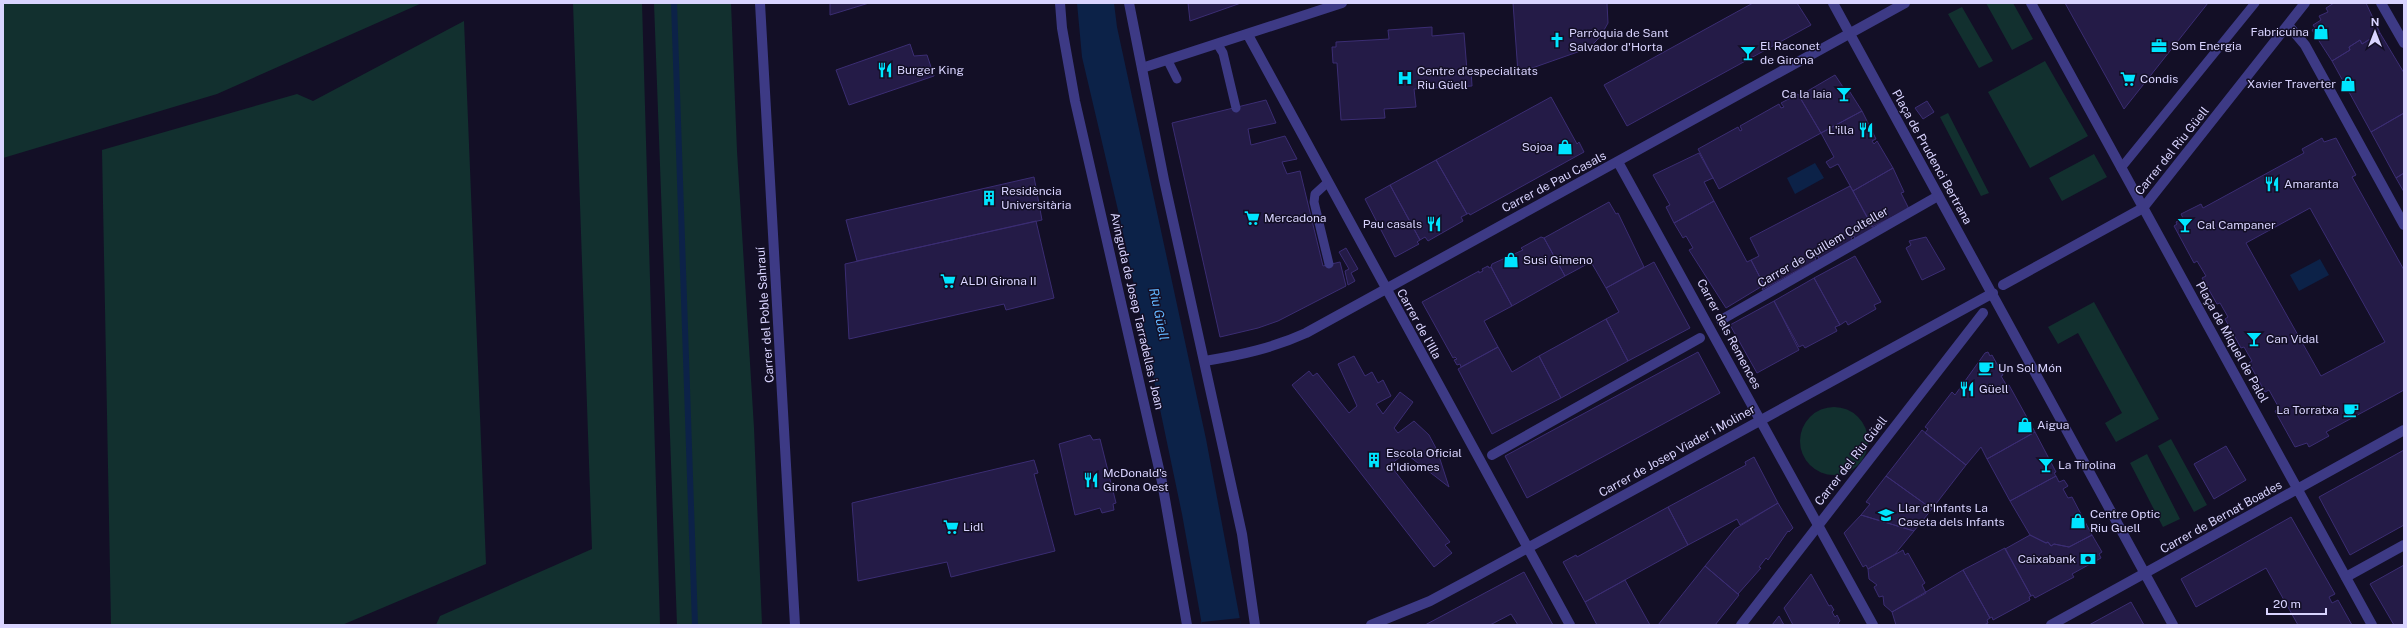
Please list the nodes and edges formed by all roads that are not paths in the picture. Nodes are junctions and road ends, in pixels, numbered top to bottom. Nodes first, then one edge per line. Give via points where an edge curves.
1 (760, 3) edge
2 (1060, 3) edge
3 (1129, 3) edge
4 (1342, 3) edge
5 (1833, 3) edge
6 (1905, 3) edge
7 (2031, 3) edge
8 (2255, 3) edge
9 (2305, 3) edge
10 (2381, 3) edge
11 (2288, 25) junction
12 (1850, 34) junction
13 (1248, 35) junction
14 (2404, 43) edge
15 (1218, 45) junction
16 (1168, 61) junction
17 (1142, 68) junction
18 (1177, 78) dead end
19 (1236, 108) dead end
20 (1618, 162) junction
21 (2121, 168) junction
22 (1327, 183) junction
23 (1938, 196) junction
24 (2143, 208) junction
25 (2404, 224) edge
26 (1329, 264) dead end
27 (2003, 285) dead end
28 (1385, 289) junction
29 (1993, 293) junction
30 (1984, 313) dead end
31 (1721, 320) dead end
32 (1700, 338) dead end
33 (1205, 361) junction
34 (1761, 420) junction
35 (2404, 430) edge
36 (1492, 455) dead end
37 (2298, 489) junction
38 (1817, 525) junction
39 (2404, 545) edge
40 (1527, 548) junction
41 (2146, 573) junction
42 (2346, 577) junction
43 (795, 625) edge
44 (1187, 625) edge
45 (1255, 625) edge
46 (1371, 625) edge
47 (1570, 625) edge
48 (1741, 625) edge
49 (1873, 625) edge
50 (2051, 625) edge
51 (2173, 625) edge
52 (2372, 625) edge

1 - 43 street, Carrer del Poble Sahrauí
2 - 44 street, Avinguda de Josep Tarradellas i Joan via 1075,101 1160,475
3 - 17 street
4 - 13 street
5 - 12 street, Plaça de Prudenci Bertrana
6 - 12 street, Carrer de Pau Casals
7 - 21 street
8 - 21 lane
9 - 11 street, Carrer del Riu Güell
10 - 14 street
11 - 24 street, Carrer del Riu Güell
11 - 25 street via 2305,44
12 - 20 street, Carrer de Pau Casals
12 - 23 street, Plaça de Prudenci Bertrana
13 - 15 street
13 - 22 street, Carrer de l'Illa
15 - 16 street
15 - 19 lane via 1223,53
16 - 17 street
16 - 18 lane
17 - 33 street via 1164,180
20 - 28 street, Carrer de Pau Casals
20 - 34 street, Carrer dels Remences
21 - 24 street
22 - 26 lane via 1315,194 1314,202
22 - 28 street, Carrer de l'Illa
23 - 29 street, Plaça de Prudenci Bertrana
23 - 31 street, Carrer de Guillem Colteller
24 - 27 street, Carrer del Riu Güell
24 - 37 street, Plaça de Miquel de Palol
28 - 33 street, Carrer de Pau Casals via 1280,344 1255,352
28 - 40 street, Carrer de l'Illa
29 - 34 street, Carrer de Josep Viader i Moliner
29 - 41 street
30 - 38 street, Carrer del Riu Güell
32 - 36 street
33 - 45 street via 1245,550
34 - 38 street, Carrer dels Remences
34 - 40 street, Carrer de Josep Viader i Moliner
35 - 37 street, Carrer de Bernat Boades
37 - 41 street, Carrer de Bernat Boades
37 - 42 street, Plaça de Miquel de Palol
38 - 48 street, Carrer del Riu Güell
38 - 49 street, Carrer dels Remences
39 - 42 street
40 - 46 street, Carrer de Josep Viader i Moliner via 1430,601
40 - 47 street, Carrer de l'Illa
41 - 50 street, Carrer de Bernat Boades
41 - 51 street
42 - 52 street, Plaça de Miquel de Palol

